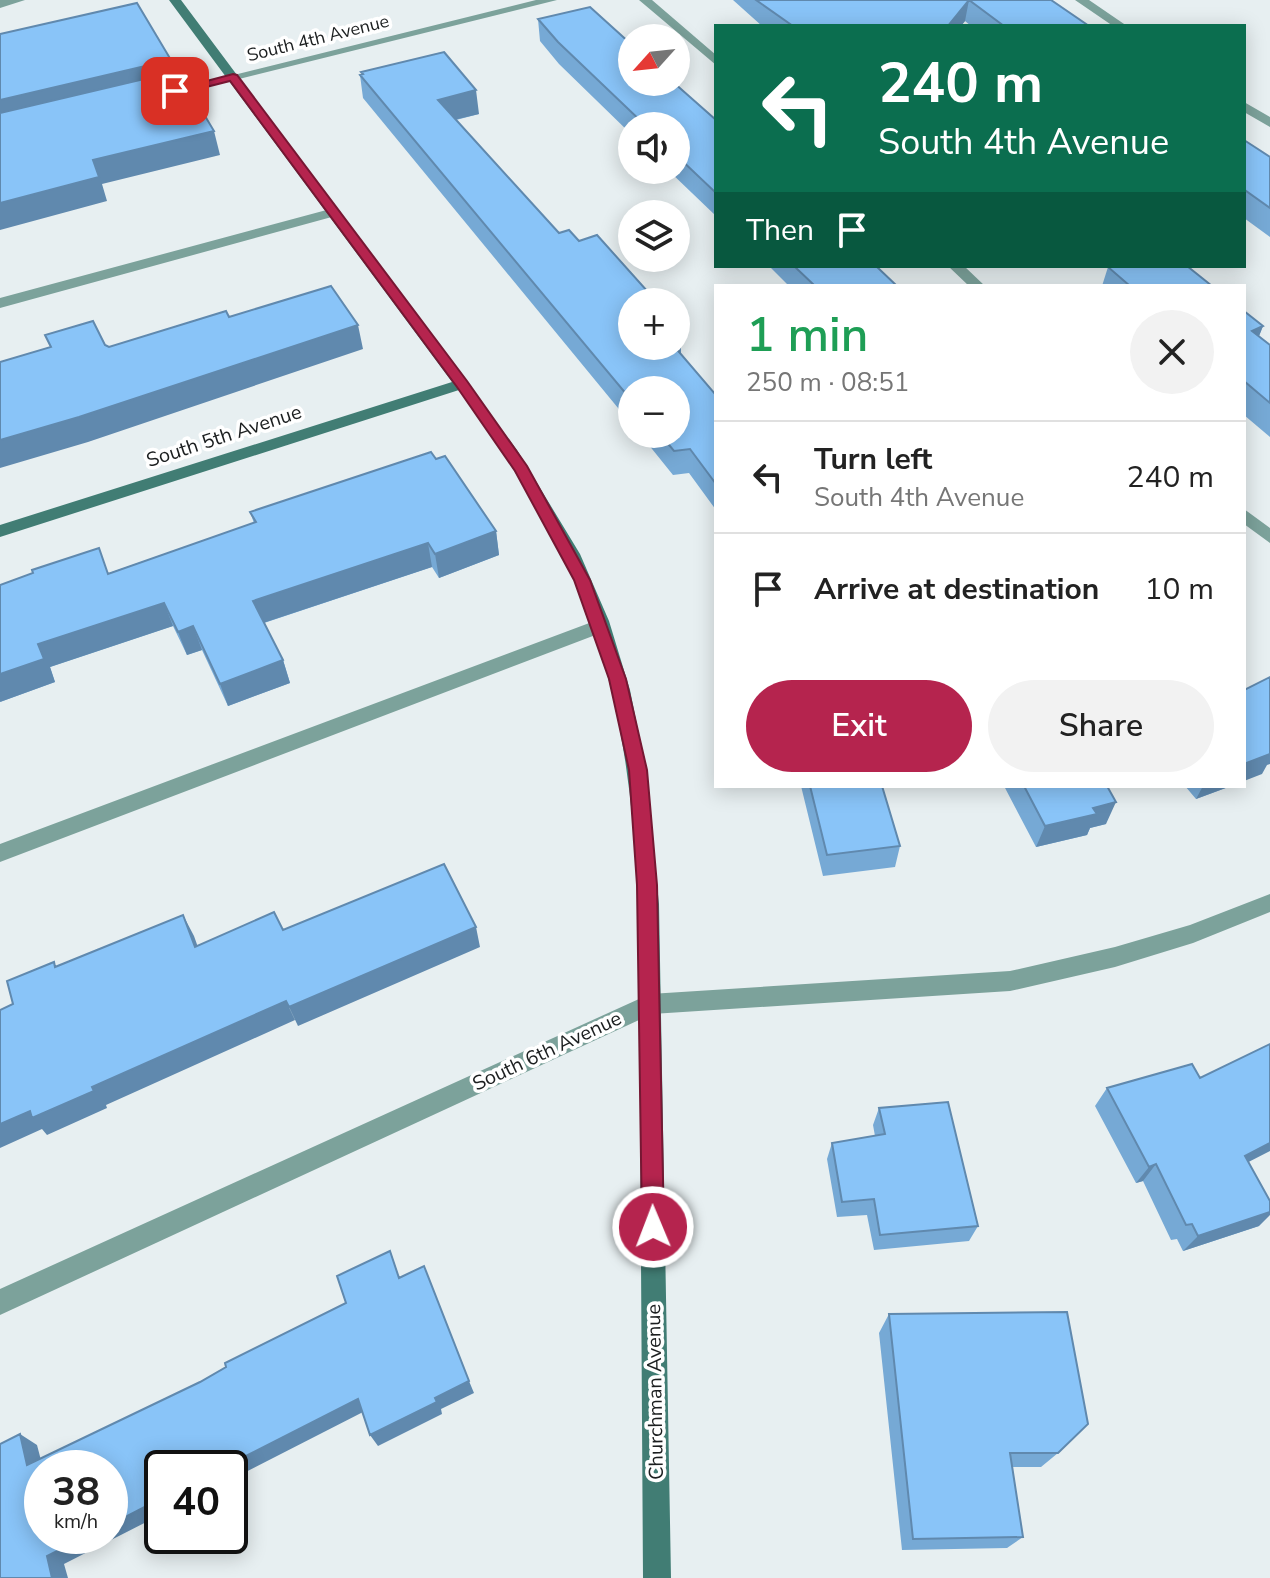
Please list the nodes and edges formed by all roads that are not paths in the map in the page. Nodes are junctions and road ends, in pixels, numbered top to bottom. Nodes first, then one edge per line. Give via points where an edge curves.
1 (19, 0) edge
2 (175, 0) edge
3 (551, 0) edge
4 (645, 0) edge
5 (1081, 0) edge
6 (0, 4) edge
7 (1118, 24) edge
8 (714, 59) edge
9 (233, 77) junction
10 (155, 96) edge
11 (1246, 107) edge
12 (1270, 123) edge
13 (334, 212) junction
14 (957, 268) edge
15 (976, 284) edge
16 (0, 303) edge
17 (462, 384) junction
18 (1246, 517) edge
19 (0, 531) edge
20 (1270, 537) edge
21 (600, 626) junction
22 (0, 853) edge
23 (1270, 903) edge
24 (650, 1004) junction
25 (0, 1302) edge
26 (657, 1578) edge

1 - 6 street
2 - 9 street, Churchman Avenue
3 - 9 street, South 4th Avenue
4 - 8 street
5 - 7 street
9 - 10 street, South 4th Avenue
9 - 13 street, Churchman Avenue
11 - 12 street
13 - 16 street
13 - 17 street, Churchman Avenue
14 - 15 street
17 - 19 street, South 5th Avenue
17 - 21 street, Churchman Avenue via 546,508
18 - 20 street
21 - 22 street
21 - 24 street, Churchman Avenue via 638,770
23 - 24 street, South 6th Avenue via 1128,954 1010,981
24 - 25 street, South 6th Avenue
24 - 26 street, Churchman Avenue

